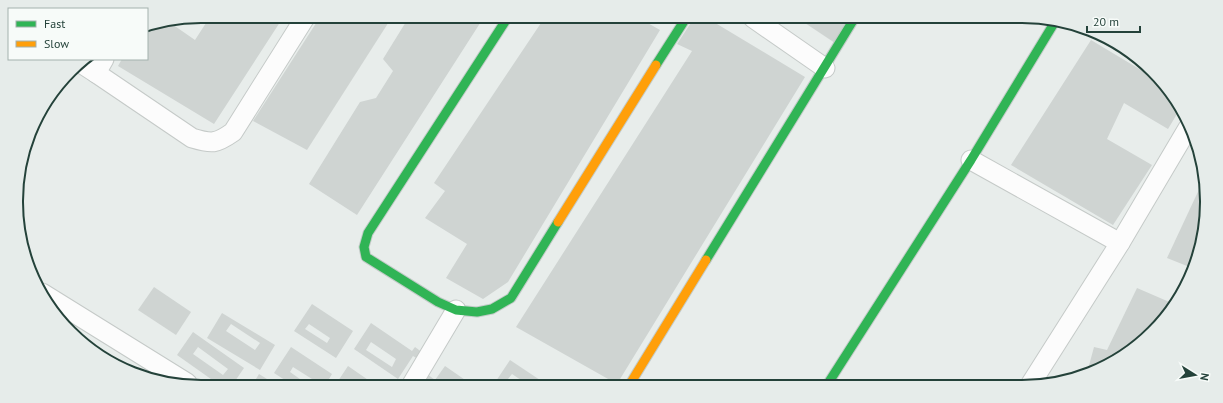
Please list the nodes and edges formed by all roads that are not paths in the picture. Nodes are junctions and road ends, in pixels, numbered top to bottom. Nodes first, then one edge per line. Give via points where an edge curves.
1 (302, 23) edge
2 (504, 23) edge
3 (683, 23) edge
4 (760, 23) edge
5 (852, 23) edge
6 (1053, 26) edge
7 (88, 64) edge
8 (100, 66) edge
9 (825, 68) junction
10 (1186, 132) edge
11 (971, 160) junction
12 (1120, 243) junction
13 (52, 299) edge
14 (456, 310) junction
15 (178, 378) edge
16 (414, 380) edge
17 (632, 380) edge
18 (830, 380) edge
19 (1033, 380) edge

1 - 8 street via 233,132 210,144 192,138
2 - 14 street via 368,234 364,247 366,257 438,302
3 - 14 street via 511,298 492,309 477,312
4 - 9 street
5 - 9 street
6 - 11 street
7 - 8 street
9 - 17 street
10 - 12 street
11 - 12 street
11 - 18 street
12 - 19 street
13 - 15 street
14 - 16 street

